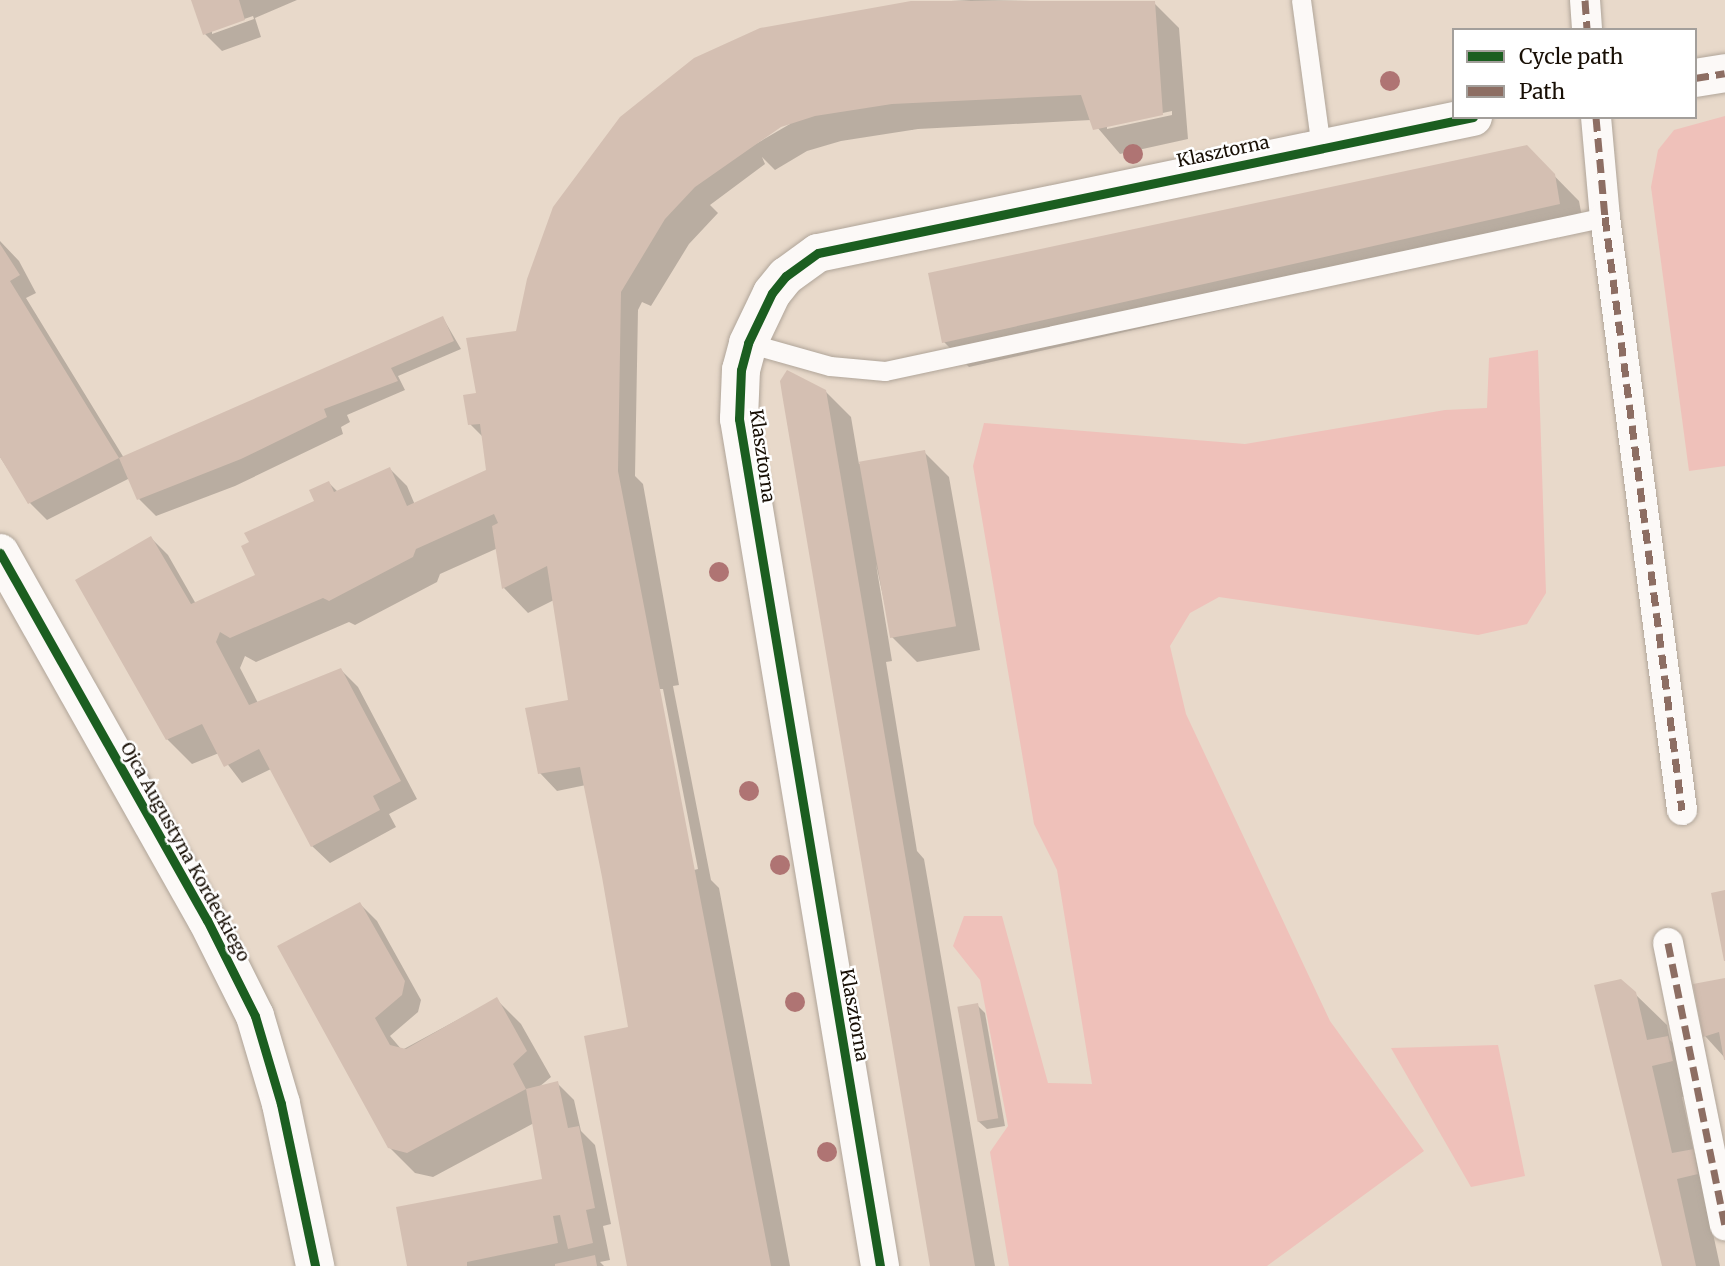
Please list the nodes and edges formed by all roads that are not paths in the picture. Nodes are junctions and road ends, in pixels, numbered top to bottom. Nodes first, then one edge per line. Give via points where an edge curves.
1 (1301, 0) edge
2 (1585, 0) edge
3 (1587, 28) edge
4 (1725, 74) edge
5 (1697, 78) edge
6 (1463, 119) edge
7 (1596, 119) edge
8 (1321, 147) junction
9 (1605, 217) junction
10 (748, 343) junction
11 (0, 553) edge
12 (1682, 810) dead end
13 (1668, 943) dead end
14 (1719, 1153) edge
15 (1725, 1225) edge
16 (315, 1266) edge
17 (880, 1266) edge

1 - 8 lane
2 - 3 street
4 - 5 street
6 - 8 street, Klasztorna
7 - 9 street
8 - 10 street, Klasztorna via 818,253 786,276 772,293
9 - 10 lane via 885,371 830,366
9 - 12 street
10 - 17 street, Klasztorna via 738,394 742,441
11 - 16 street, Ojca Augustyna Kordeckiego via 207,920 255,1016 282,1104
13 - 14 street
14 - 15 street

